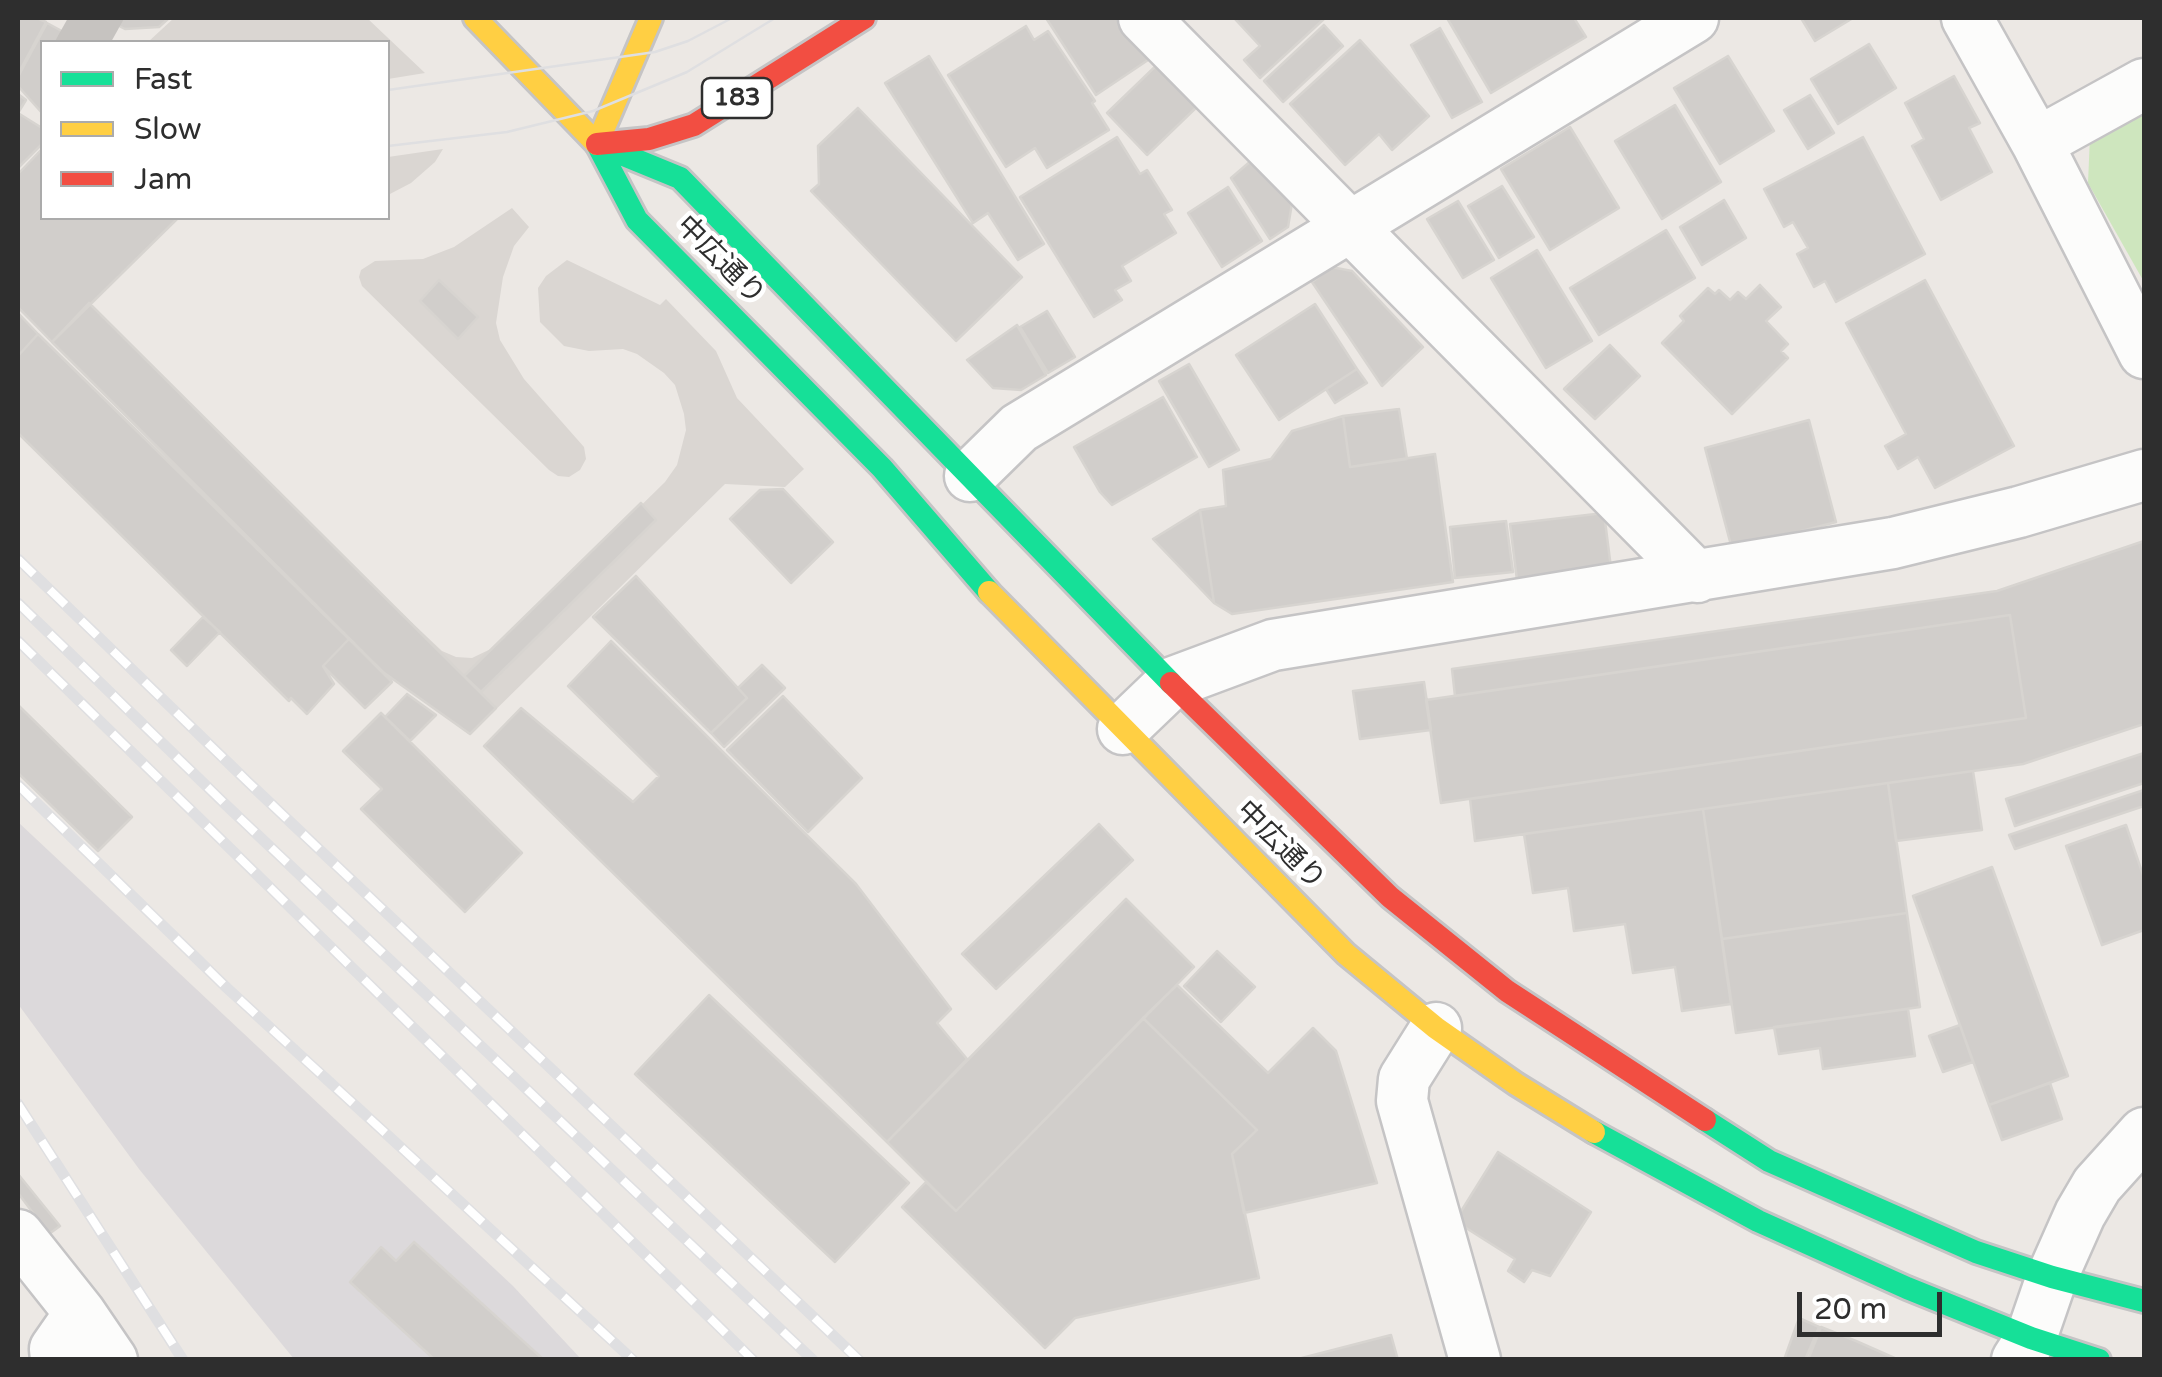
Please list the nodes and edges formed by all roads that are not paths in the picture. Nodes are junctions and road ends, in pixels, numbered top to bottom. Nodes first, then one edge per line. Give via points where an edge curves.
1 (475, 18) edge
2 (650, 18) edge
3 (864, 18) edge
4 (1144, 18) edge
5 (1694, 18) edge
6 (1966, 18) edge
7 (2144, 84) edge
8 (2037, 143) junction
9 (597, 144) junction
10 (1352, 226) junction
11 (2144, 353) edge
12 (2144, 475) edge
13 (970, 476) junction
14 (1697, 577) junction
15 (1171, 683) junction
16 (1122, 728) junction
17 (1436, 1028) junction
18 (2144, 1133) edge
19 (18, 1235) edge
20 (2052, 1276) junction
21 (2144, 1300) edge
22 (80, 1313) junction
23 (2028, 1352) edge
24 (56, 1360) edge
25 (112, 1360) edge
26 (1475, 1360) edge
27 (2098, 1360) edge

1 - 9 main road
2 - 9 main road
3 - 9 main road, 183 via 694,125 649,139
4 - 10 street
5 - 10 street
6 - 8 street
7 - 8 street
8 - 11 street
9 - 13 main road via 680,178
9 - 16 main road, 中広通り via 636,220 882,468 981,583
10 - 13 street via 1019,428
10 - 14 street
12 - 14 street via 1894,543
13 - 15 main road
14 - 15 street via 1273,645
15 - 16 street
15 - 20 main road via 1390,897 1507,991 1770,1161 1951,1242
16 - 17 main road, 中広通り via 1346,954
17 - 23 main road, 中広通り via 1516,1084 1679,1180
17 - 26 street via 1404,1079 1402,1102
18 - 20 street via 2097,1185
19 - 22 street
20 - 21 main road
20 - 23 street
22 - 24 street via 55,1349
22 - 25 street
23 - 27 main road, 中広通り

